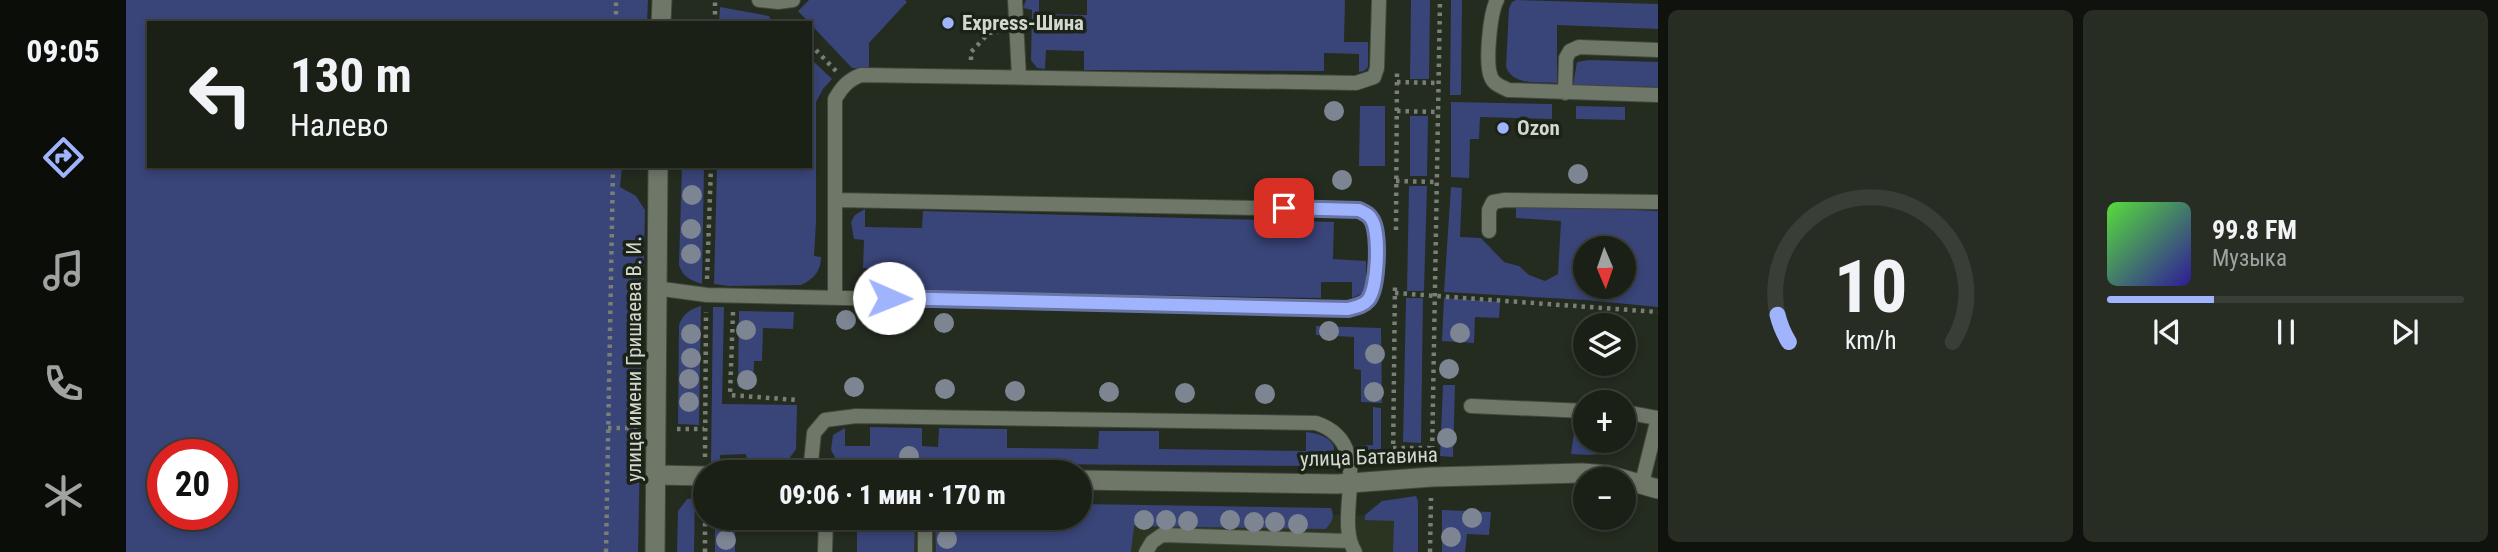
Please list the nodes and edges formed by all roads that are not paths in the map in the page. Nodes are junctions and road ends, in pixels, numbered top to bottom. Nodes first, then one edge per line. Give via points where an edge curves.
1 (662, 0) edge
2 (760, 0) edge
3 (793, 0) edge
4 (1015, 0) edge
5 (1378, 0) edge
6 (1497, 0) edge
7 (661, 21) edge
8 (1658, 50) edge
9 (1019, 77) junction
10 (1565, 93) junction
11 (1658, 95) edge
12 (658, 168) edge
13 (837, 200) junction
14 (1658, 202) edge
15 (1489, 232) dead end
16 (655, 288) junction
17 (835, 296) junction
18 (1471, 406) dead end
19 (1573, 410) edge
20 (1636, 414) edge
21 (1658, 418) edge
22 (810, 460) edge
23 (656, 475) junction
24 (693, 476) edge
25 (1092, 480) edge
26 (1351, 483) junction
27 (1650, 486) edge
28 (826, 530) edge
29 (925, 530) edge
30 (1351, 546) edge
31 (655, 552) edge
32 (825, 552) edge
33 (925, 552) edge
34 (1146, 552) edge

1 - 7 street
2 - 3 lane
4 - 9 lane
5 - 9 lane via 1377,68 1374,77 1366,81
6 - 10 lane via 1492,8 1489,65 1495,84 1508,90
8 - 10 lane via 1579,47 1570,51
9 - 13 lane via 861,75 847,82 835,99 834,110
10 - 11 lane
12 - 16 street, улица имени Гришаева В. И.
13 - 17 lane
13 - 17 lane via 1359,210 1370,216 1376,228 1376,271 1366,303 1348,309
14 - 15 lane via 1493,202
16 - 17 lane via 707,295
16 - 23 street, улица имени Гришаева В. И.
18 - 19 lane
20 - 21 lane
21 - 27 lane
22 - 26 lane via 814,433 825,420 856,416 1316,423 1339,435
23 - 24 street
23 - 31 street, улица имени Гришаева В. И.
25 - 26 street, улица Батавина
26 - 27 street, улица Батавина via 1582,473
26 - 30 lane
28 - 32 lane
29 - 33 lane
30 - 34 lane via 1162,535

